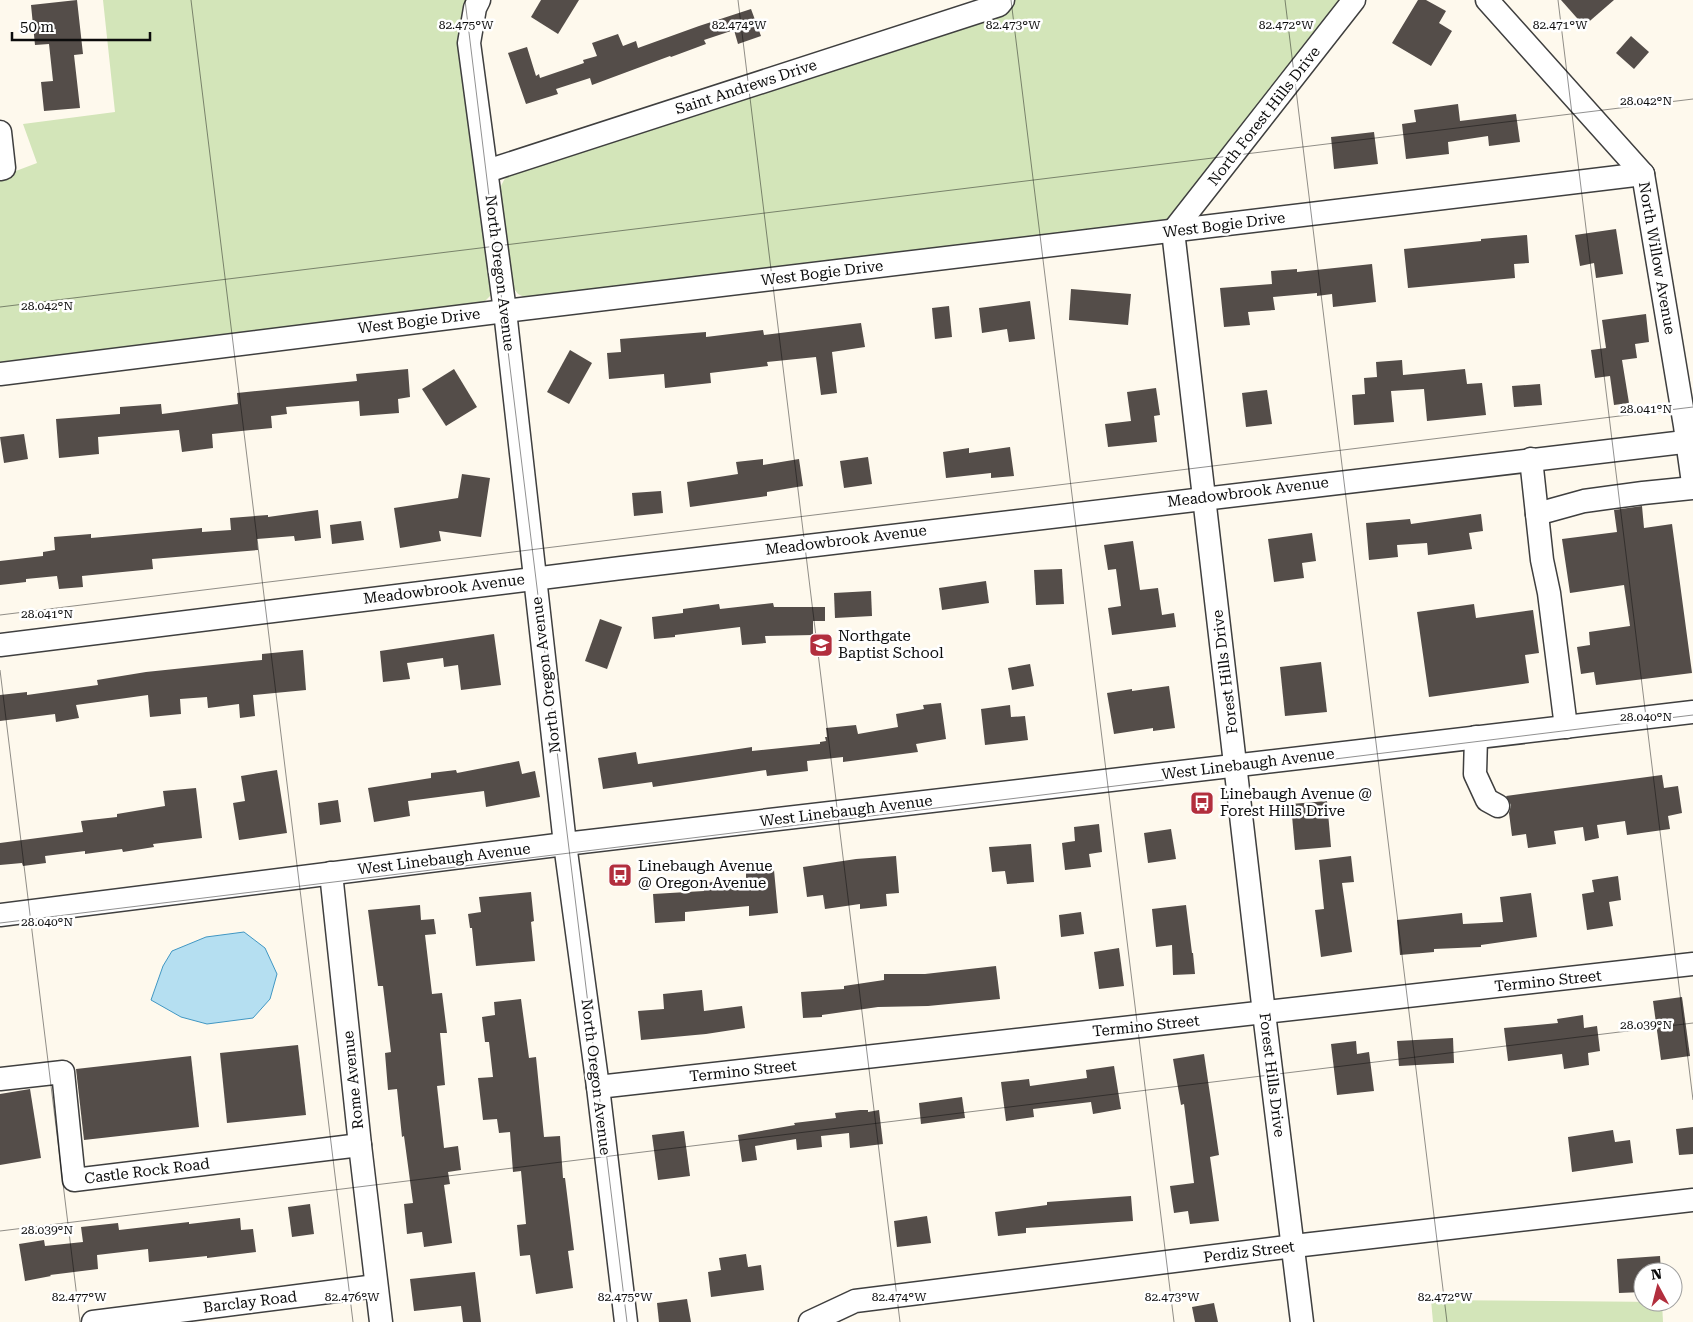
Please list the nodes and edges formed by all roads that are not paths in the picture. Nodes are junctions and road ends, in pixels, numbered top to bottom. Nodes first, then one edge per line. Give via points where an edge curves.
1 (479, 0) edge
2 (1003, 0) edge
3 (1354, 0) edge
4 (1487, 0) edge
5 (0, 132) edge
6 (2, 169) edge
7 (487, 172) junction
8 (1643, 174) junction
9 (1173, 231) junction
10 (505, 311) junction
11 (0, 374) edge
12 (1690, 441) edge
13 (1531, 459) junction
14 (1693, 483) edge
15 (1693, 488) edge
16 (1203, 497) junction
17 (1537, 514) junction
18 (534, 578) junction
19 (0, 645) edge
20 (1693, 712) edge
21 (1566, 727) junction
22 (1476, 737) junction
23 (1236, 766) junction
24 (1498, 806) dead end
25 (565, 844) junction
26 (331, 873) junction
27 (0, 915) edge
28 (1693, 964) edge
29 (1264, 1013) junction
30 (0, 1080) edge
31 (598, 1087) junction
32 (360, 1145) junction
33 (1693, 1200) edge
34 (1294, 1246) junction
35 (376, 1286) junction
36 (93, 1322) edge
37 (381, 1322) edge
38 (626, 1322) edge
39 (810, 1322) edge
40 (1302, 1322) edge

1 - 7 street, North Oregon Avenue via 469,43
2 - 7 street, Saint Andrews Drive via 999,5
3 - 9 street, North Forest Hills Drive
4 - 8 street, North Willow Avenue
5 - 6 street
7 - 10 street, North Oregon Avenue
8 - 9 street, West Bogie Drive
8 - 12 street, North Willow Avenue
9 - 10 street, West Bogie Drive
9 - 16 street, Forest Hills Drive
10 - 11 street, West Bogie Drive
10 - 18 street, North Oregon Avenue
12 - 13 street, Meadowbrook Avenue
12 - 14 street, North Willow Avenue
13 - 16 street, Meadowbrook Avenue
13 - 17 street
15 - 17 street via 1584,501
16 - 18 street, Meadowbrook Avenue
16 - 23 street, Forest Hills Drive
17 - 21 street
18 - 19 street, Meadowbrook Avenue
18 - 25 street, North Oregon Avenue
20 - 21 street, West Linebaugh Avenue
21 - 22 street, West Linebaugh Avenue
22 - 23 street, West Linebaugh Avenue
22 - 24 street via 1475,774 1487,800
23 - 25 street, West Linebaugh Avenue
23 - 29 street, Forest Hills Drive
25 - 26 street, West Linebaugh Avenue
25 - 31 street, North Oregon Avenue
26 - 27 street, West Linebaugh Avenue
26 - 32 street, Rome Avenue
28 - 29 street, Termino Street
29 - 31 street, Termino Street
29 - 34 street, Forest Hills Drive
30 - 32 street, Castle Rock Road via 62,1072 74,1180
31 - 38 street, North Oregon Avenue
32 - 35 street, Rome Avenue
33 - 34 street, Perdiz Street
34 - 39 street, Perdiz Street via 855,1301
34 - 40 street, Forest Hills Drive
35 - 36 street, Barclay Road
35 - 37 street, Rome Avenue

